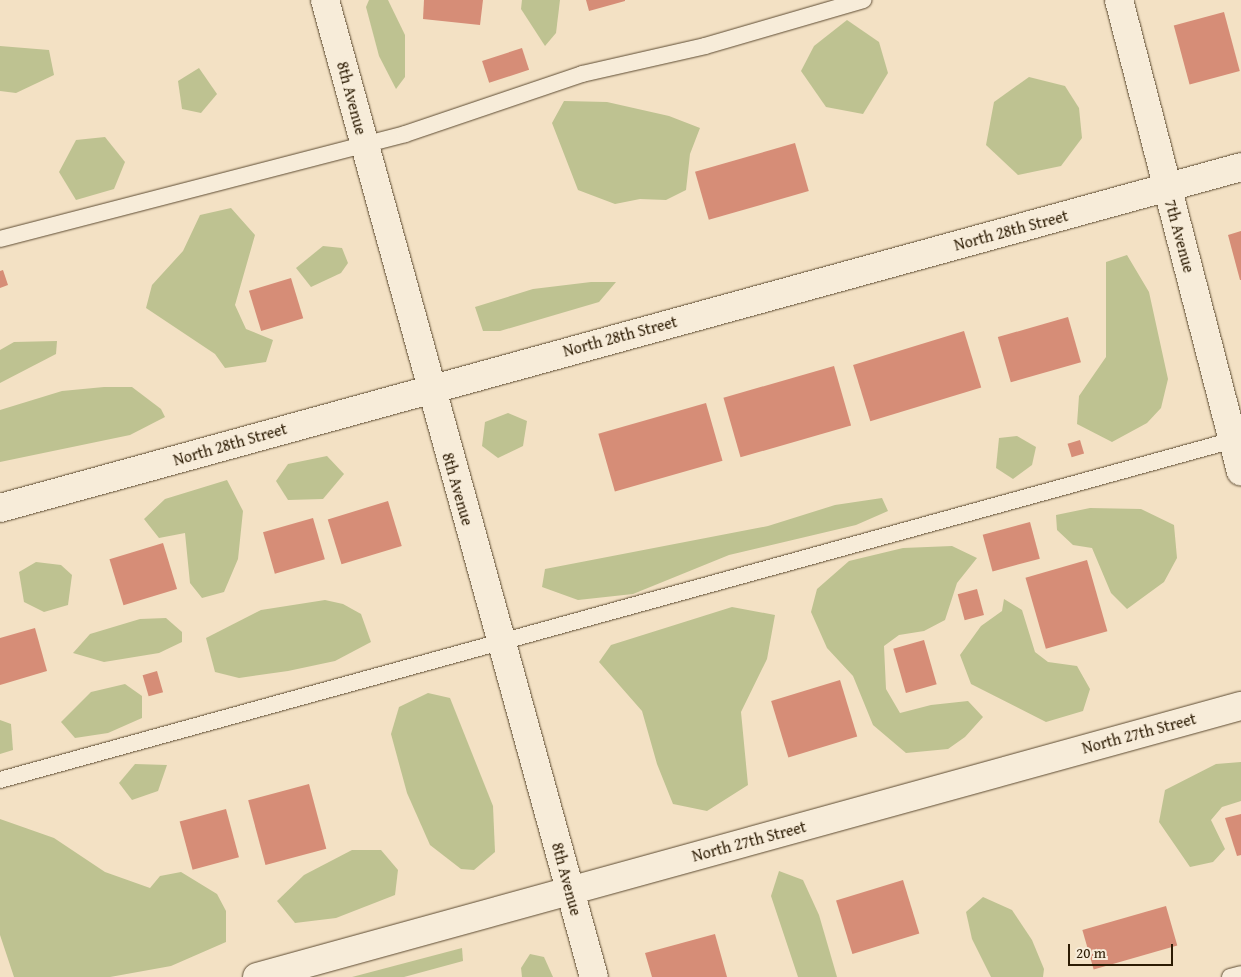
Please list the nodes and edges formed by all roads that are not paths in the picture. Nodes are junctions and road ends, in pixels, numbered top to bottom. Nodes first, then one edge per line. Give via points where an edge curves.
1 (325, 0) edge
2 (863, 0) edge
3 (1119, 0) edge
4 (364, 144) junction
5 (1241, 167) edge
6 (1167, 187) junction
7 (0, 239) edge
8 (430, 388) junction
9 (1237, 439) edge
10 (1241, 471) edge
11 (0, 508) edge
12 (502, 644) junction
13 (1241, 706) edge
14 (0, 780) edge
15 (570, 890) junction
16 (1241, 974) edge
17 (257, 977) edge
18 (594, 977) edge
19 (1230, 977) edge

1 - 4 street, 8th Avenue
2 - 4 lane via 706,46 582,74 405,134
3 - 6 street, 7th Avenue
4 - 7 lane
4 - 8 street, 8th Avenue
5 - 6 street, North 28th Street
6 - 8 street, North 28th Street
6 - 9 street, 7th Avenue
8 - 11 street, North 28th Street
8 - 12 street, 8th Avenue
9 - 10 street, 7th Avenue
9 - 12 lane
12 - 14 lane
12 - 15 street, 8th Avenue
13 - 15 street, North 27th Street
15 - 17 street, North 27th Street
15 - 18 street, 8th Avenue
16 - 19 lane

